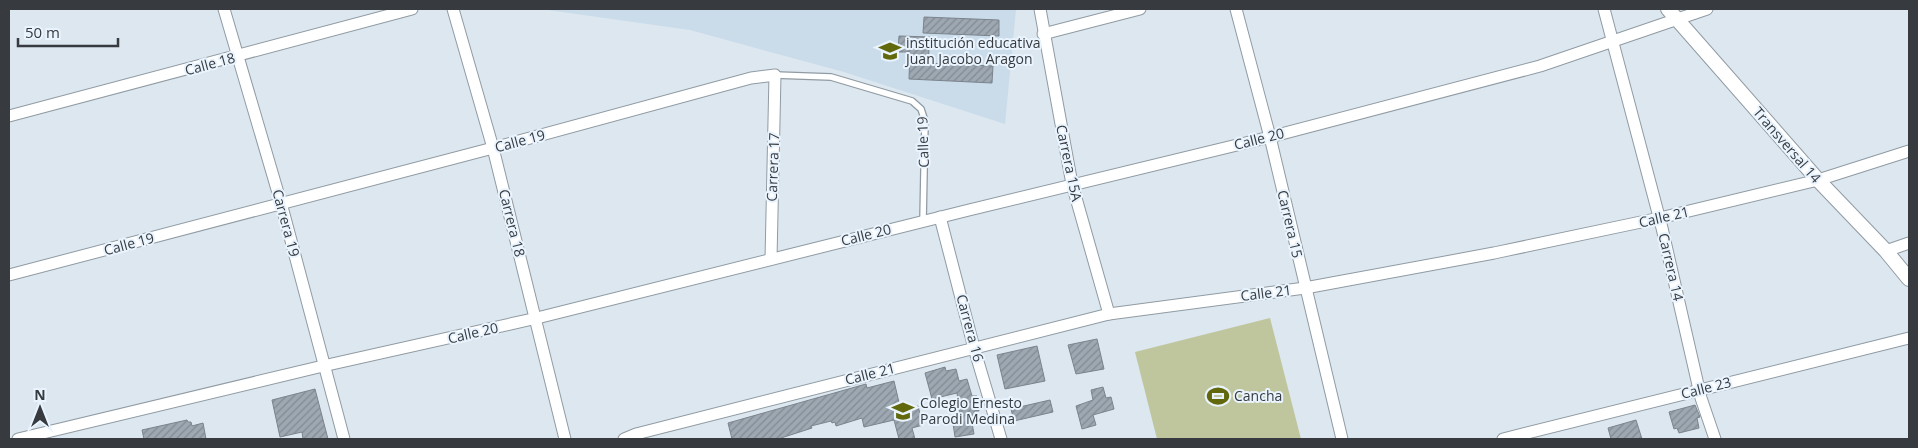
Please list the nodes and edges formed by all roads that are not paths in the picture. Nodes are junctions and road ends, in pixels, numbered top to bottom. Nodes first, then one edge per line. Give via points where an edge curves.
1 (224, 9) edge
2 (412, 9) edge
3 (453, 9) edge
4 (1040, 9) edge
5 (1140, 9) edge
6 (1236, 9) edge
7 (1604, 9) edge
8 (1707, 9) edge
9 (1672, 14) edge
10 (1044, 34) junction
11 (1613, 41) junction
12 (238, 57) junction
13 (775, 76) junction
14 (9, 116) edge
15 (1270, 137) junction
16 (493, 148) junction
17 (1909, 151) edge
18 (1818, 180) junction
19 (1072, 184) junction
20 (280, 203) junction
21 (940, 217) junction
22 (1660, 218) junction
23 (923, 221) junction
24 (1909, 243) edge
25 (1886, 251) junction
26 (770, 259) junction
27 (9, 274) edge
28 (1909, 279) edge
29 (1305, 288) junction
30 (1109, 314) junction
31 (536, 318) junction
32 (1909, 338) edge
33 (974, 348) junction
34 (323, 366) junction
35 (1699, 389) junction
36 (18, 439) edge
37 (344, 439) edge
38 (565, 439) edge
39 (624, 439) edge
40 (1001, 439) edge
41 (1342, 439) edge
42 (1504, 439) edge
43 (1715, 439) edge

1 - 12 street, Carrera 19
2 - 12 street, Calle 18
3 - 16 street, Carrera 18
4 - 10 street, Carrera 15A
5 - 10 street
6 - 15 street, Carrera 15
7 - 11 street, Carrera 14
8 - 9 street, Calle 20
9 - 11 street, Calle 20
9 - 18 street, Transversal 14
10 - 19 street, Carrera 15A
11 - 15 street, Calle 20 via 1540,66
11 - 22 street, Carrera 14
12 - 14 street, Calle 18
12 - 20 street, Carrera 19
13 - 16 street, Calle 19 via 751,78
13 - 23 lane, Calle 19 via 830,77 912,101 922,109 925,121
13 - 26 street, Carrera 17
15 - 19 street, Calle 20
15 - 29 street, Carrera 15
16 - 20 street, Calle 19
16 - 31 street, Carrera 18
17 - 18 street, Calle 21
18 - 22 street, Calle 21
18 - 25 street, Transversal 14
19 - 21 street, Calle 20
19 - 30 street, Carrera 15A
20 - 27 street, Calle 19
20 - 34 street, Carrera 19
21 - 23 street, Calle 20
21 - 33 street, Carrera 16
22 - 29 street, Calle 21
22 - 35 street, Carrera 14
23 - 26 street, Calle 20
24 - 25 street
25 - 28 street, Transversal 14
26 - 31 street, Calle 20
29 - 30 street, Calle 21
29 - 41 street, Carrera 15
30 - 33 street, Calle 21
31 - 34 street, Calle 20
31 - 38 street, Carrera 18
32 - 35 street, Calle 23
33 - 39 street, Calle 21
33 - 40 street, Carrera 16
34 - 36 street, Calle 20
34 - 37 street, Carrera 19
35 - 42 street, Calle 23
35 - 43 street, Carrera 14

